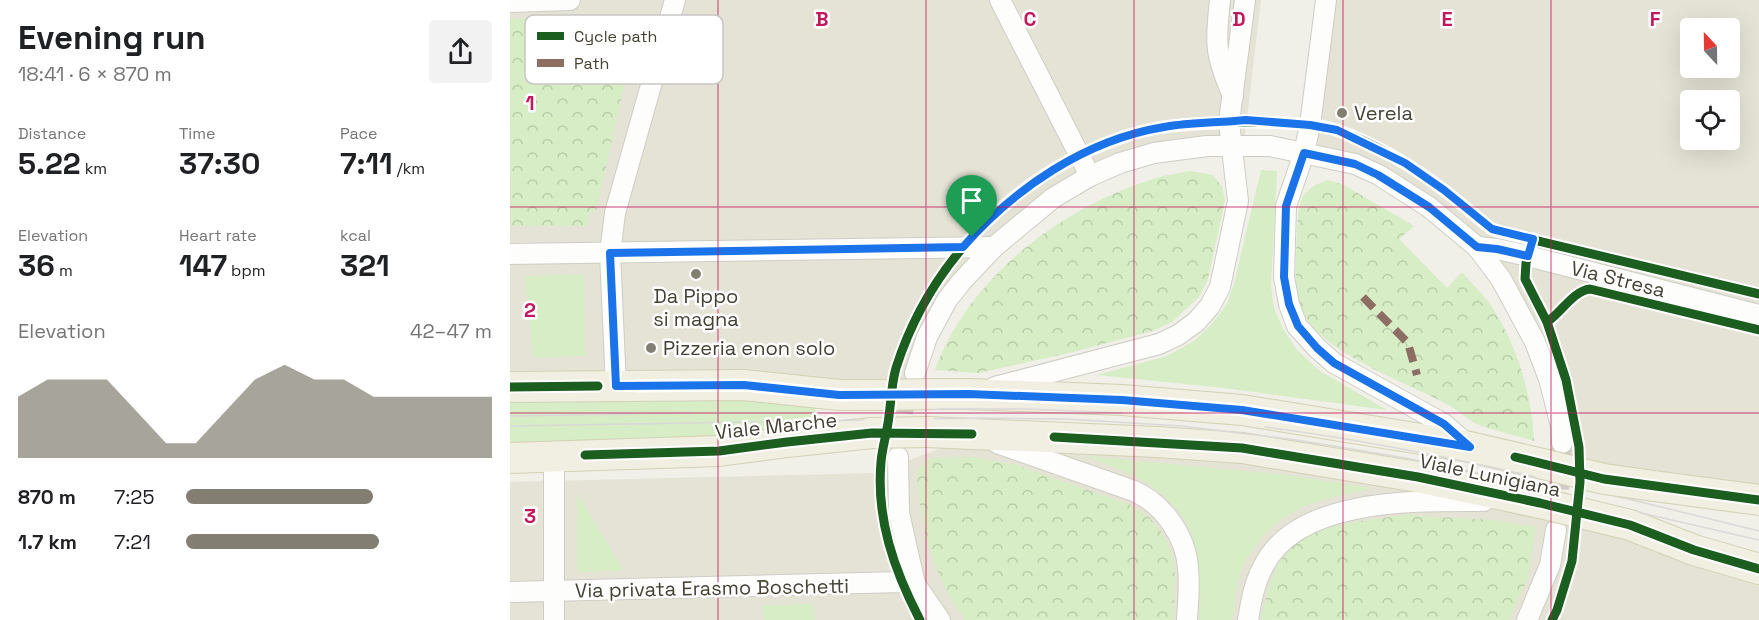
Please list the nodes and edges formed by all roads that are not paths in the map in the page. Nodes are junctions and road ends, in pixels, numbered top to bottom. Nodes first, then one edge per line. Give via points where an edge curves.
1 (570, 0) edge
2 (675, 0) edge
3 (1000, 0) edge
4 (1220, 0) edge
5 (1245, 0) edge
6 (1326, 0) edge
7 (510, 2) edge
8 (671, 15) edge
9 (651, 84) edge
10 (1234, 98) junction
11 (1230, 144) junction
12 (1304, 153) junction
13 (1090, 176) junction
14 (994, 247) junction
15 (1477, 247) junction
16 (610, 253) junction
17 (510, 254) edge
18 (1759, 315) edge
19 (924, 384) junction
20 (616, 386) junction
21 (510, 387) edge
22 (969, 394) junction
23 (1242, 410) joint
24 (972, 434) junction
25 (1470, 447) junction
26 (1242, 448) joint
27 (1552, 454) junction
28 (554, 457) junction
29 (898, 457) tunnel mouth
30 (510, 458) edge
31 (1759, 500) edge
32 (1533, 502) junction
33 (1556, 530) tunnel mouth
34 (1759, 569) edge
35 (915, 584) junction
36 (554, 591) junction
37 (510, 592) edge
38 (554, 620) edge
39 (940, 620) edge
40 (1187, 620) edge
41 (1248, 620) edge
42 (1527, 620) edge

1 - 7 street
2 - 8 street
3 - 13 street
4 - 10 street via 1217,53
5 - 10 street
6 - 12 street
9 - 16 street via 615,213
10 - 11 street
11 - 12 street
11 - 13 street via 1154,153
11 - 22 street via 1236,170 1236,212 1220,288 1196,322 1159,344
12 - 15 street via 1355,164 1378,175 1429,207
12 - 25 street via 1286,206 1284,277 1298,326 1334,363 1444,424
13 - 14 street via 1053,198
14 - 16 street
14 - 19 street via 947,300 927,337
15 - 18 street, Via Stresa
15 - 27 street via 1501,279 1535,342 1549,379 1559,417
16 - 17 street
16 - 20 street
19 - 20 main road, Viale Marche, bridge via 879,394 830,395 744,385
19 - 22 main road, Viale Marche
20 - 21 main road, Viale Marche
22 - 23 main road, Viale Marche
23 - 25 main road, Viale Lunigiana
24 - 26 main road, Viale Marche
24 - 28 main road, Viale Marche, bridge via 872,433 719,451
24 - 40 street via 1127,488 1154,503 1173,526 1186,554
25 - 27 main road, Viale Lunigiana
26 - 32 main road, Viale Lunigiana via 1418,477
27 - 31 main road, Viale Lunigiana, bridge via 1604,479
28 - 30 main road, Viale Marche
28 - 36 street
29 - 35 street via 899,513
32 - 34 main road, Viale Lunigiana, bridge via 1629,525
32 - 41 street via 1388,504 1316,520 1292,534 1263,566 1252,594
33 - 42 street via 1550,565
35 - 36 street, Via privata Erasmo Boschetti
35 - 39 street
36 - 37 street, Via privata Erasmo Boschetti
36 - 38 street

